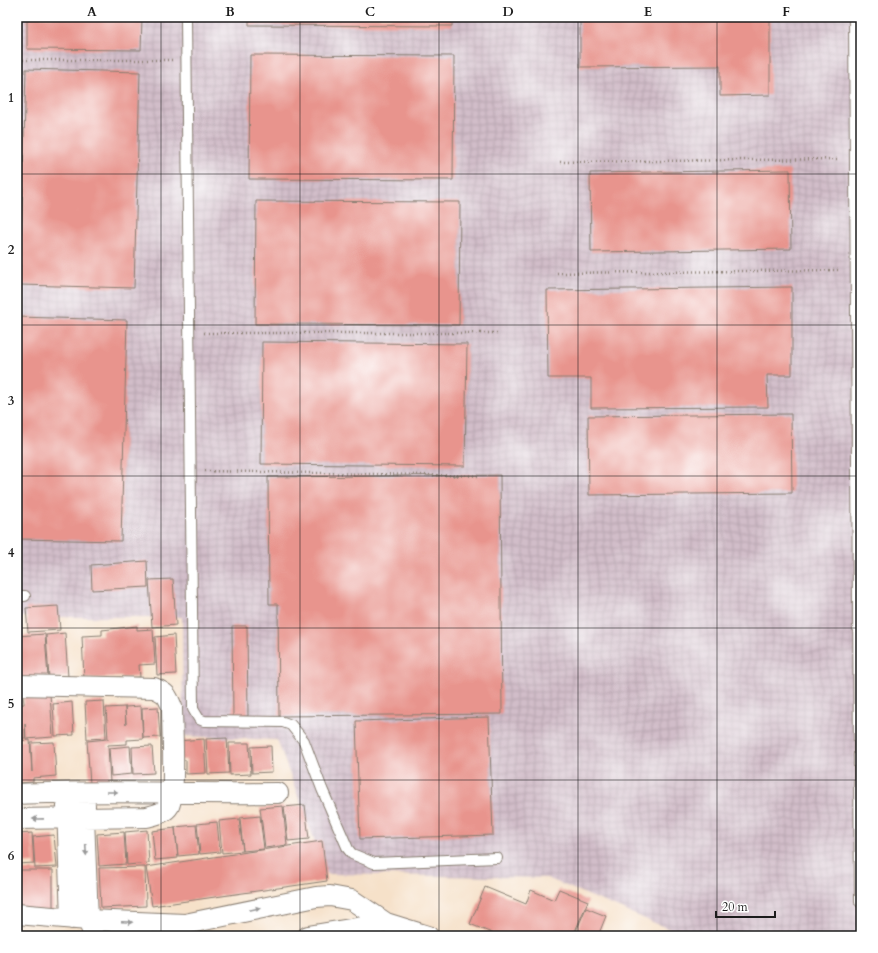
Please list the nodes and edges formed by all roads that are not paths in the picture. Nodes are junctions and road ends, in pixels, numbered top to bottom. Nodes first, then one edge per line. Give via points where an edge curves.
1 (186, 17) edge
2 (854, 17) edge
3 (17, 685) edge
4 (172, 792) junction
5 (76, 793) junction
6 (278, 793) dead end
7 (17, 794) edge
8 (76, 818) junction
9 (17, 819) edge
10 (497, 858) dead end
11 (860, 902) dead end
12 (17, 914) edge
13 (386, 922) junction
14 (84, 925) edge
15 (186, 930) edge
16 (308, 936) edge
17 (428, 936) edge

1 - 10 lane via 193,709 199,719 204,721 283,722 291,725 304,741 352,854 374,863
2 - 11 lane
3 - 4 street via 154,688 164,692 172,707
5 -> 4 street
4 - 6 street
4 - 8 street via 169,806 165,811 147,817
5 - 7 street
5 - 8 street
8 -> 9 street
8 - 14 street
12 - 14 street
15 -> 13 street via 316,897 330,896 352,900
13 - 16 street
13 - 17 street
14 -> 15 street

